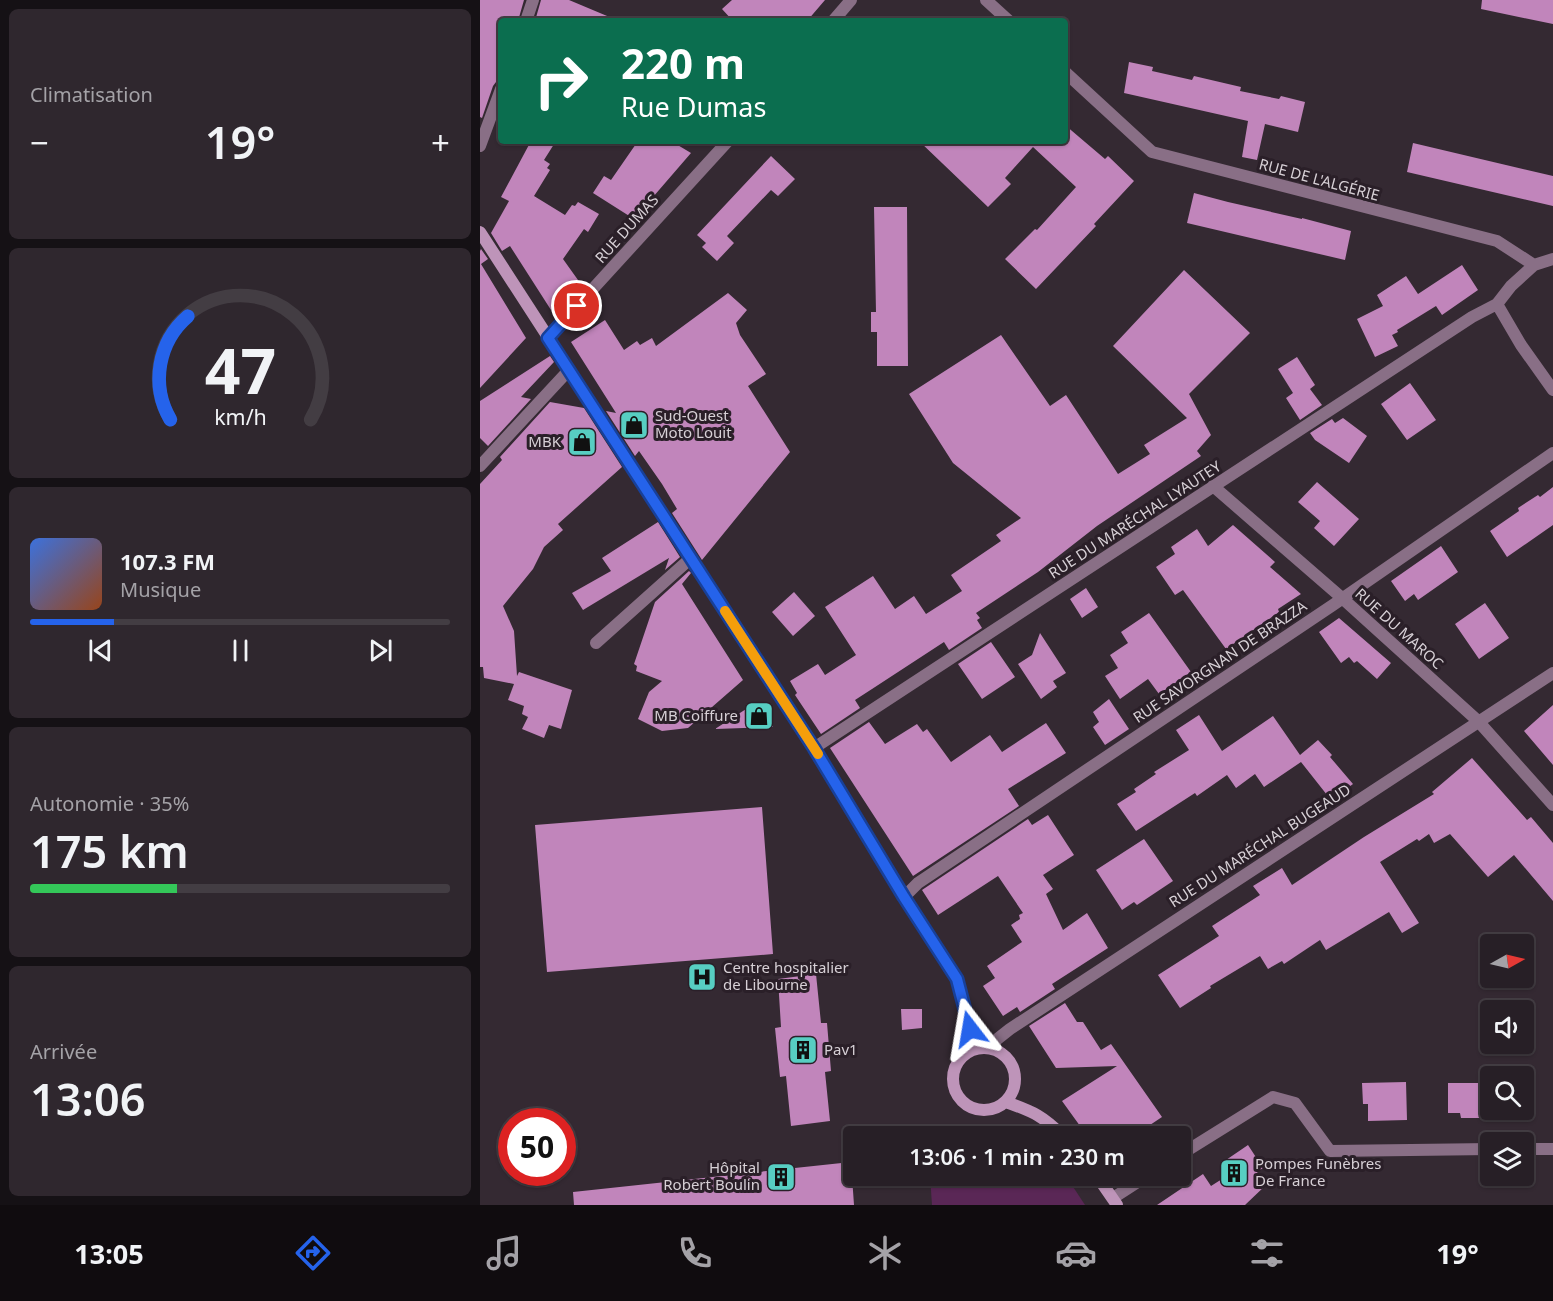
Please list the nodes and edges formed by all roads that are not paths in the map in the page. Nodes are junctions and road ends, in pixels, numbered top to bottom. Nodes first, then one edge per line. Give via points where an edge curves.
1 (533, 0) edge
2 (851, 0) edge
3 (986, 0) edge
4 (527, 18) edge
5 (836, 18) edge
6 (1006, 18) edge
7 (1068, 75) edge
8 (498, 97) edge
9 (725, 144) edge
10 (480, 146) edge
11 (480, 232) edge
12 (1553, 259) edge
13 (1534, 265) junction
14 (1497, 304) junction
15 (548, 338) junction
16 (569, 370) junction
17 (1553, 390) edge
18 (1553, 453) edge
19 (480, 466) edge
20 (1213, 486) junction
21 (691, 558) junction
22 (1342, 598) junction
23 (596, 643) dead end
24 (1553, 673) edge
25 (1478, 721) junction
26 (814, 748) junction
27 (1553, 805) edge
28 (904, 897) junction
29 (980, 1048) junction
30 (1006, 1102) junction
31 (1053, 1126) edge
32 (1191, 1148) edge
33 (1480, 1149) edge
34 (1534, 1149) edge
35 (1553, 1149) edge
36 (1104, 1186) edge
37 (1135, 1186) edge
38 (1115, 1202) edge

1 - 4 street
2 - 5 street
3 - 6 street
7 - 13 street, RUE DE L'ALGÉRIE via 1152,152 1497,242
8 - 10 street
9 - 15 street, RUE DUMAS
11 - 15 main road
12 - 13 street
13 - 14 street
14 - 17 street
14 - 20 street, RUE DU MARÉCHAL LYAUTEY
15 - 16 main road
16 - 19 street
16 - 21 main road
18 - 22 street, RUE SAVORGNAN DE BRAZZA
20 - 22 street, RUE DU MAROC
20 - 26 street, RUE DU MARÉCHAL LYAUTEY
21 - 23 street
21 - 26 main road
22 - 25 street, RUE DU MAROC
22 - 28 street, RUE SAVORGNAN DE BRAZZA via 918,883
24 - 25 street, RUE DU MARÉCHAL BUGEAUD
25 - 27 street, RUE DU MAROC
25 - 29 street, RUE DU MARÉCHAL BUGEAUD
26 - 28 main road
28 - 29 main road via 957,979
29 - 30 main road via 997,1050 1012,1065 1015,1085
29 - 30 main road via 958,1062 953,1072 956,1093 969,1107 979,1111 989,1111
30 - 31 main road via 1036,1113
32 - 33 street via 1273,1097 1295,1102 1330,1151
34 - 35 street
36 - 38 main road
37 - 38 street

